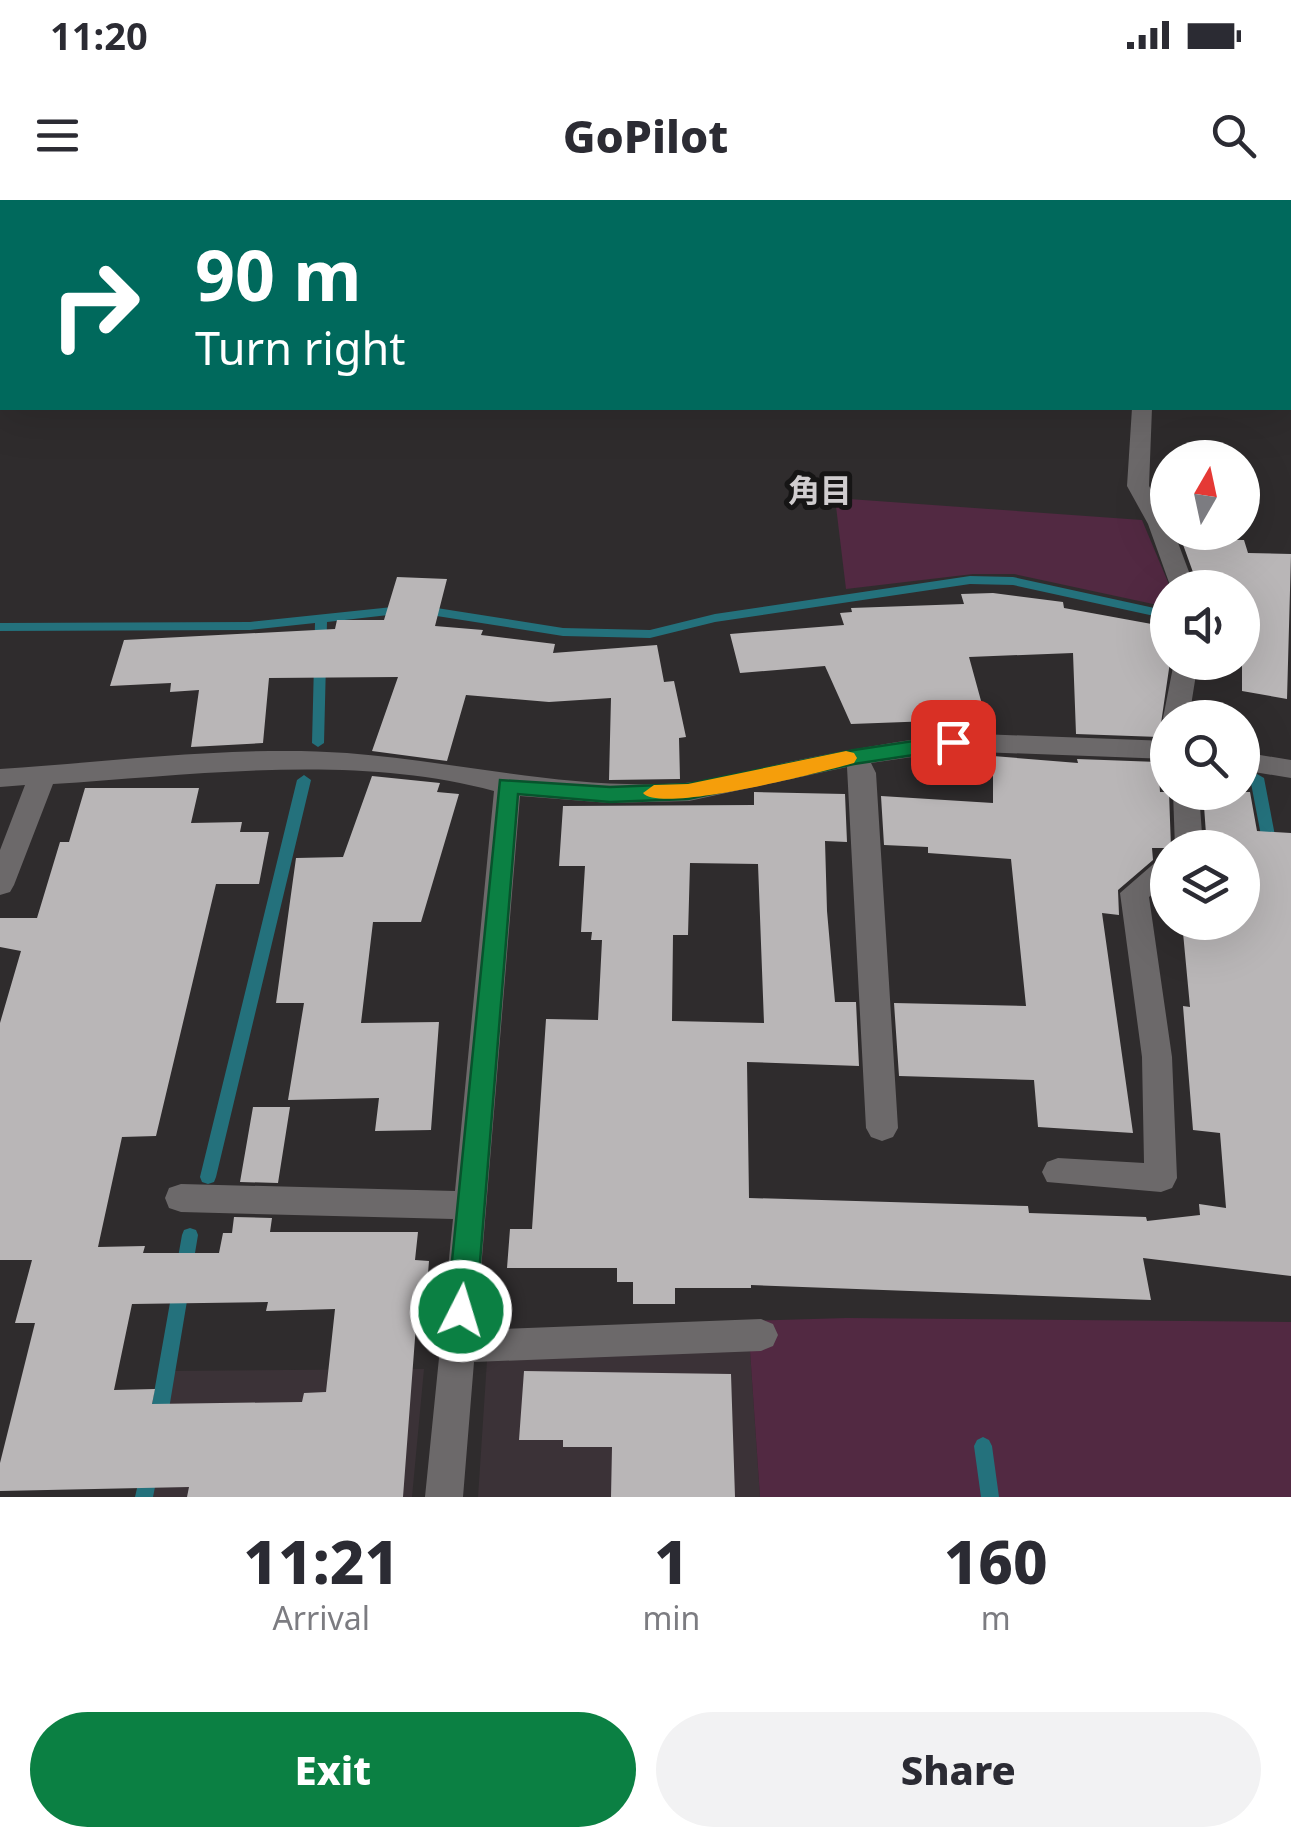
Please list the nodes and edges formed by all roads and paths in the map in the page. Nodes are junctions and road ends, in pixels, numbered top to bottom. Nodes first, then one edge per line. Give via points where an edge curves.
1 (1142, 410) edge
2 (1176, 570) edge
3 (1150, 749) edge
4 (854, 757) junction
5 (1260, 764) edge
6 (1291, 769) edge
7 (42, 777) junction
8 (0, 778) edge
9 (508, 786) junction
10 (1150, 881) edge
11 (0, 885) edge
12 (882, 1128) dead end
13 (1058, 1172) dead end
14 (182, 1198) dead end
15 (470, 1205) junction
16 (761, 1335) dead end
17 (458, 1347) junction
18 (444, 1497) edge

1 - 2 street via 1138,486
3 - 4 street via 953,742
4 - 9 street via 688,792
4 - 12 street via 863,773
5 - 6 street
7 - 8 street
7 - 9 street via 288,760 471,776
7 - 11 street
9 - 15 street
10 - 13 street via 1134,893 1158,1057 1162,1178
14 - 15 street
15 - 17 street
16 - 17 street
17 - 18 street

